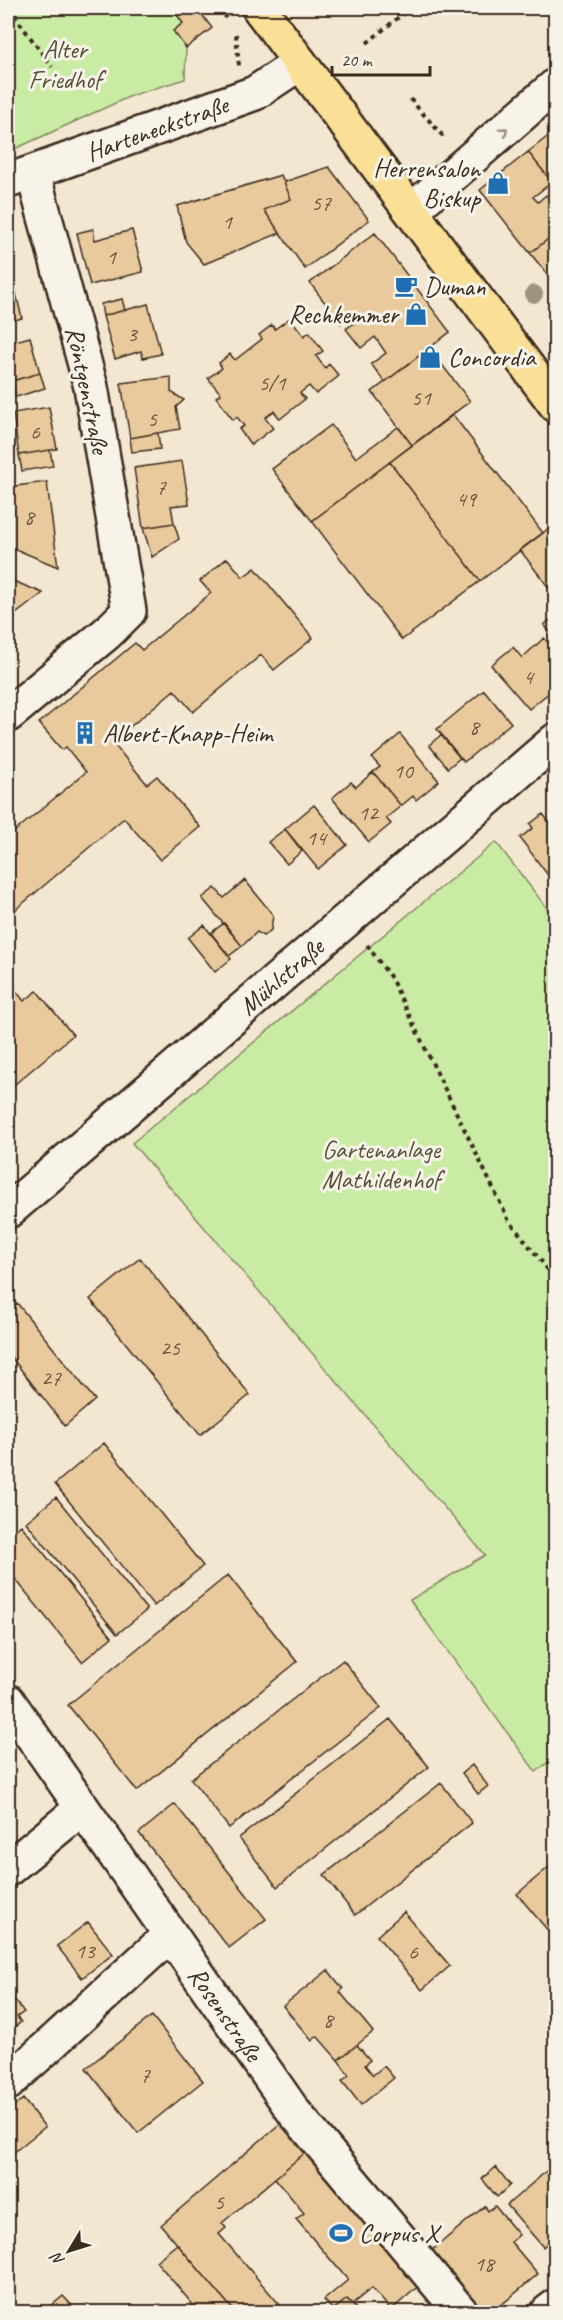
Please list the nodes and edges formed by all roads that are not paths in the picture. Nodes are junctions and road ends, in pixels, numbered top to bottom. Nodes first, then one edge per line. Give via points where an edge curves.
1 (259, 8) edge
2 (300, 63) junction
3 (555, 85) edge
4 (20, 177) edge
5 (412, 210) junction
6 (555, 405) edge
7 (8, 716) edge
8 (555, 740) edge
9 (8, 1211) edge
10 (8, 1701) edge
11 (81, 1809) junction
12 (8, 1869) edge
13 (170, 1935) junction
14 (8, 2083) edge
15 (555, 2306) edge
16 (461, 2313) edge
17 (548, 2313) edge

1 - 2 main road
2 - 4 street, Harteneckstraße via 255,93
2 - 5 main road
5 -> 3 street
4 - 7 street, Röntgenstraße via 91,387 129,610
5 - 6 main road
8 - 9 street, Mühlstraße
10 - 11 street, Rosenstraße
11 - 12 street
11 - 13 street, Rosenstraße
13 - 14 street
13 - 16 street, Rosenstraße via 294,2112
15 - 17 street

